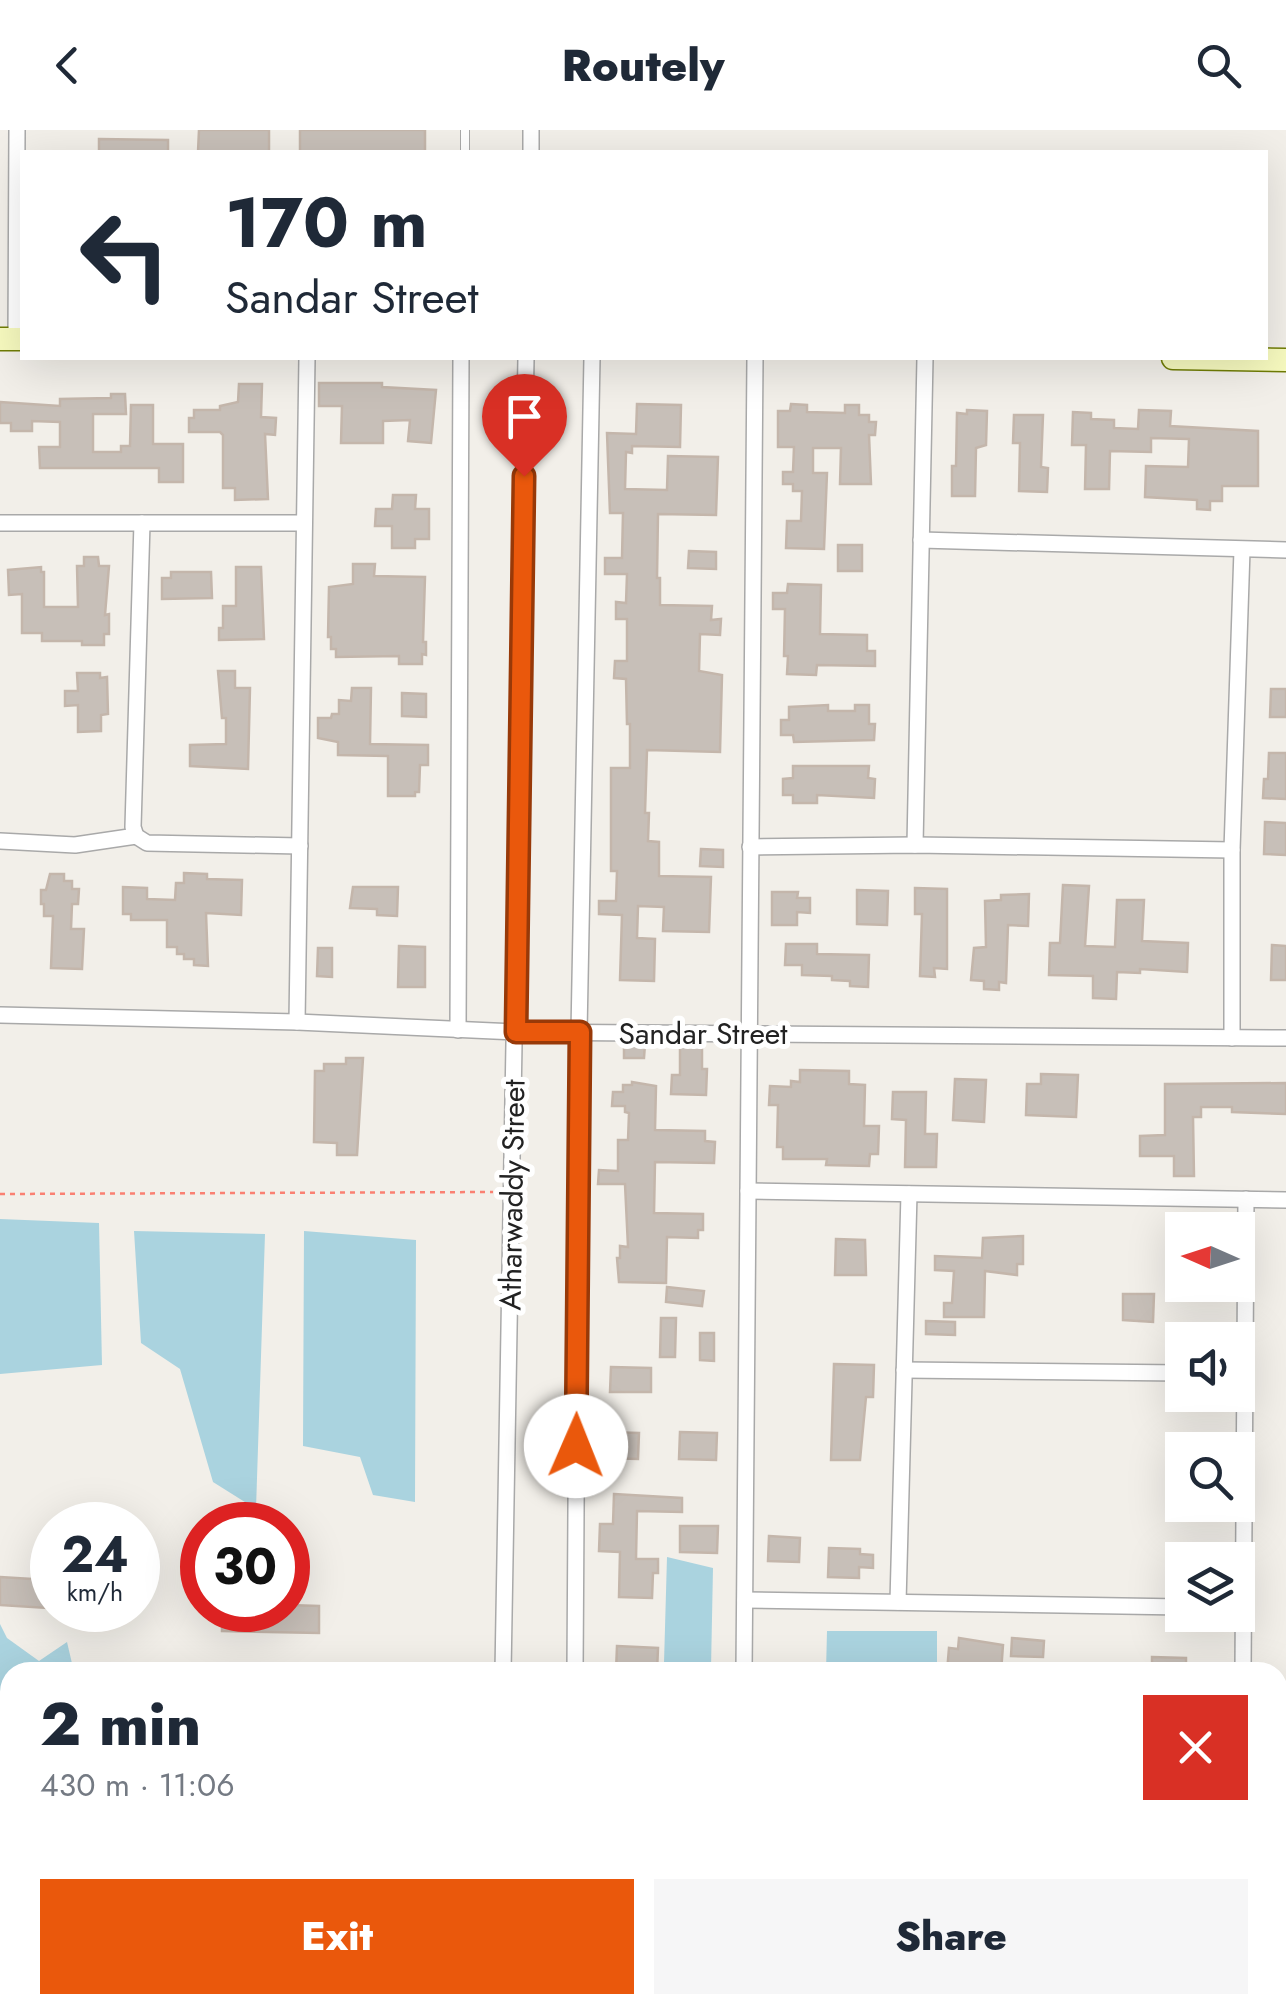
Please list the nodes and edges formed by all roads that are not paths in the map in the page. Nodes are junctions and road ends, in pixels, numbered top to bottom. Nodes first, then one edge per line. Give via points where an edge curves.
1 (18, 130) edge
2 (13, 339) edge
3 (306, 360) edge
4 (462, 360) edge
5 (526, 360) edge
6 (592, 360) edge
7 (755, 360) edge
8 (925, 360) edge
9 (0, 523) edge
10 (142, 523) junction
11 (304, 523) junction
12 (921, 540) junction
13 (1242, 550) junction
14 (1286, 550) edge
15 (136, 836) junction
16 (0, 841) edge
17 (300, 846) junction
18 (914, 846) junction
19 (750, 847) junction
20 (1232, 850) junction
21 (0, 1015) edge
22 (298, 1022) junction
23 (458, 1030) junction
24 (516, 1032) junction
25 (580, 1032) junction
26 (749, 1034) junction
27 (1232, 1038) junction
28 (1286, 1038) edge
29 (748, 1191) junction
30 (910, 1194) junction
31 (1246, 1199) junction
32 (1286, 1200) edge
33 (1242, 1322) edge
34 (904, 1370) junction
35 (1165, 1372) edge
36 (1241, 1412) edge
37 (1240, 1542) edge
38 (745, 1600) junction
39 (898, 1602) junction
40 (1165, 1607) edge
41 (1241, 1632) edge
42 (503, 1662) edge
43 (575, 1662) edge
44 (744, 1662) edge
45 (1243, 1662) edge

1 - 2 street
3 - 11 street
4 - 23 street
5 - 24 street, Atharwaddy Street
6 - 25 street
7 - 19 street
8 - 12 street
9 - 10 street
10 - 11 street
10 - 15 street
11 - 17 street
12 - 13 street
12 - 18 street
13 - 14 street
13 - 20 street
15 - 16 street via 75,845
15 - 17 street via 147,843
17 - 22 street
18 - 19 street
18 - 20 street
19 - 26 street
20 - 27 street
21 - 22 street, Sandar Street
22 - 23 street, Sandar Street
23 - 24 street, Sandar Street
24 - 25 street, Sandar Street
24 - 42 street, Atharwaddy Street
25 - 26 street, Sandar Street
25 - 43 street
26 - 27 street, Sandar Street
26 - 29 street
27 - 28 street, Sandar Street
29 - 30 street
29 - 38 street
30 - 31 street
30 - 34 street
31 - 32 street
31 - 33 street
34 - 35 street
34 - 39 street
36 - 37 street
38 - 39 street
38 - 44 street
39 - 40 street
41 - 45 street

